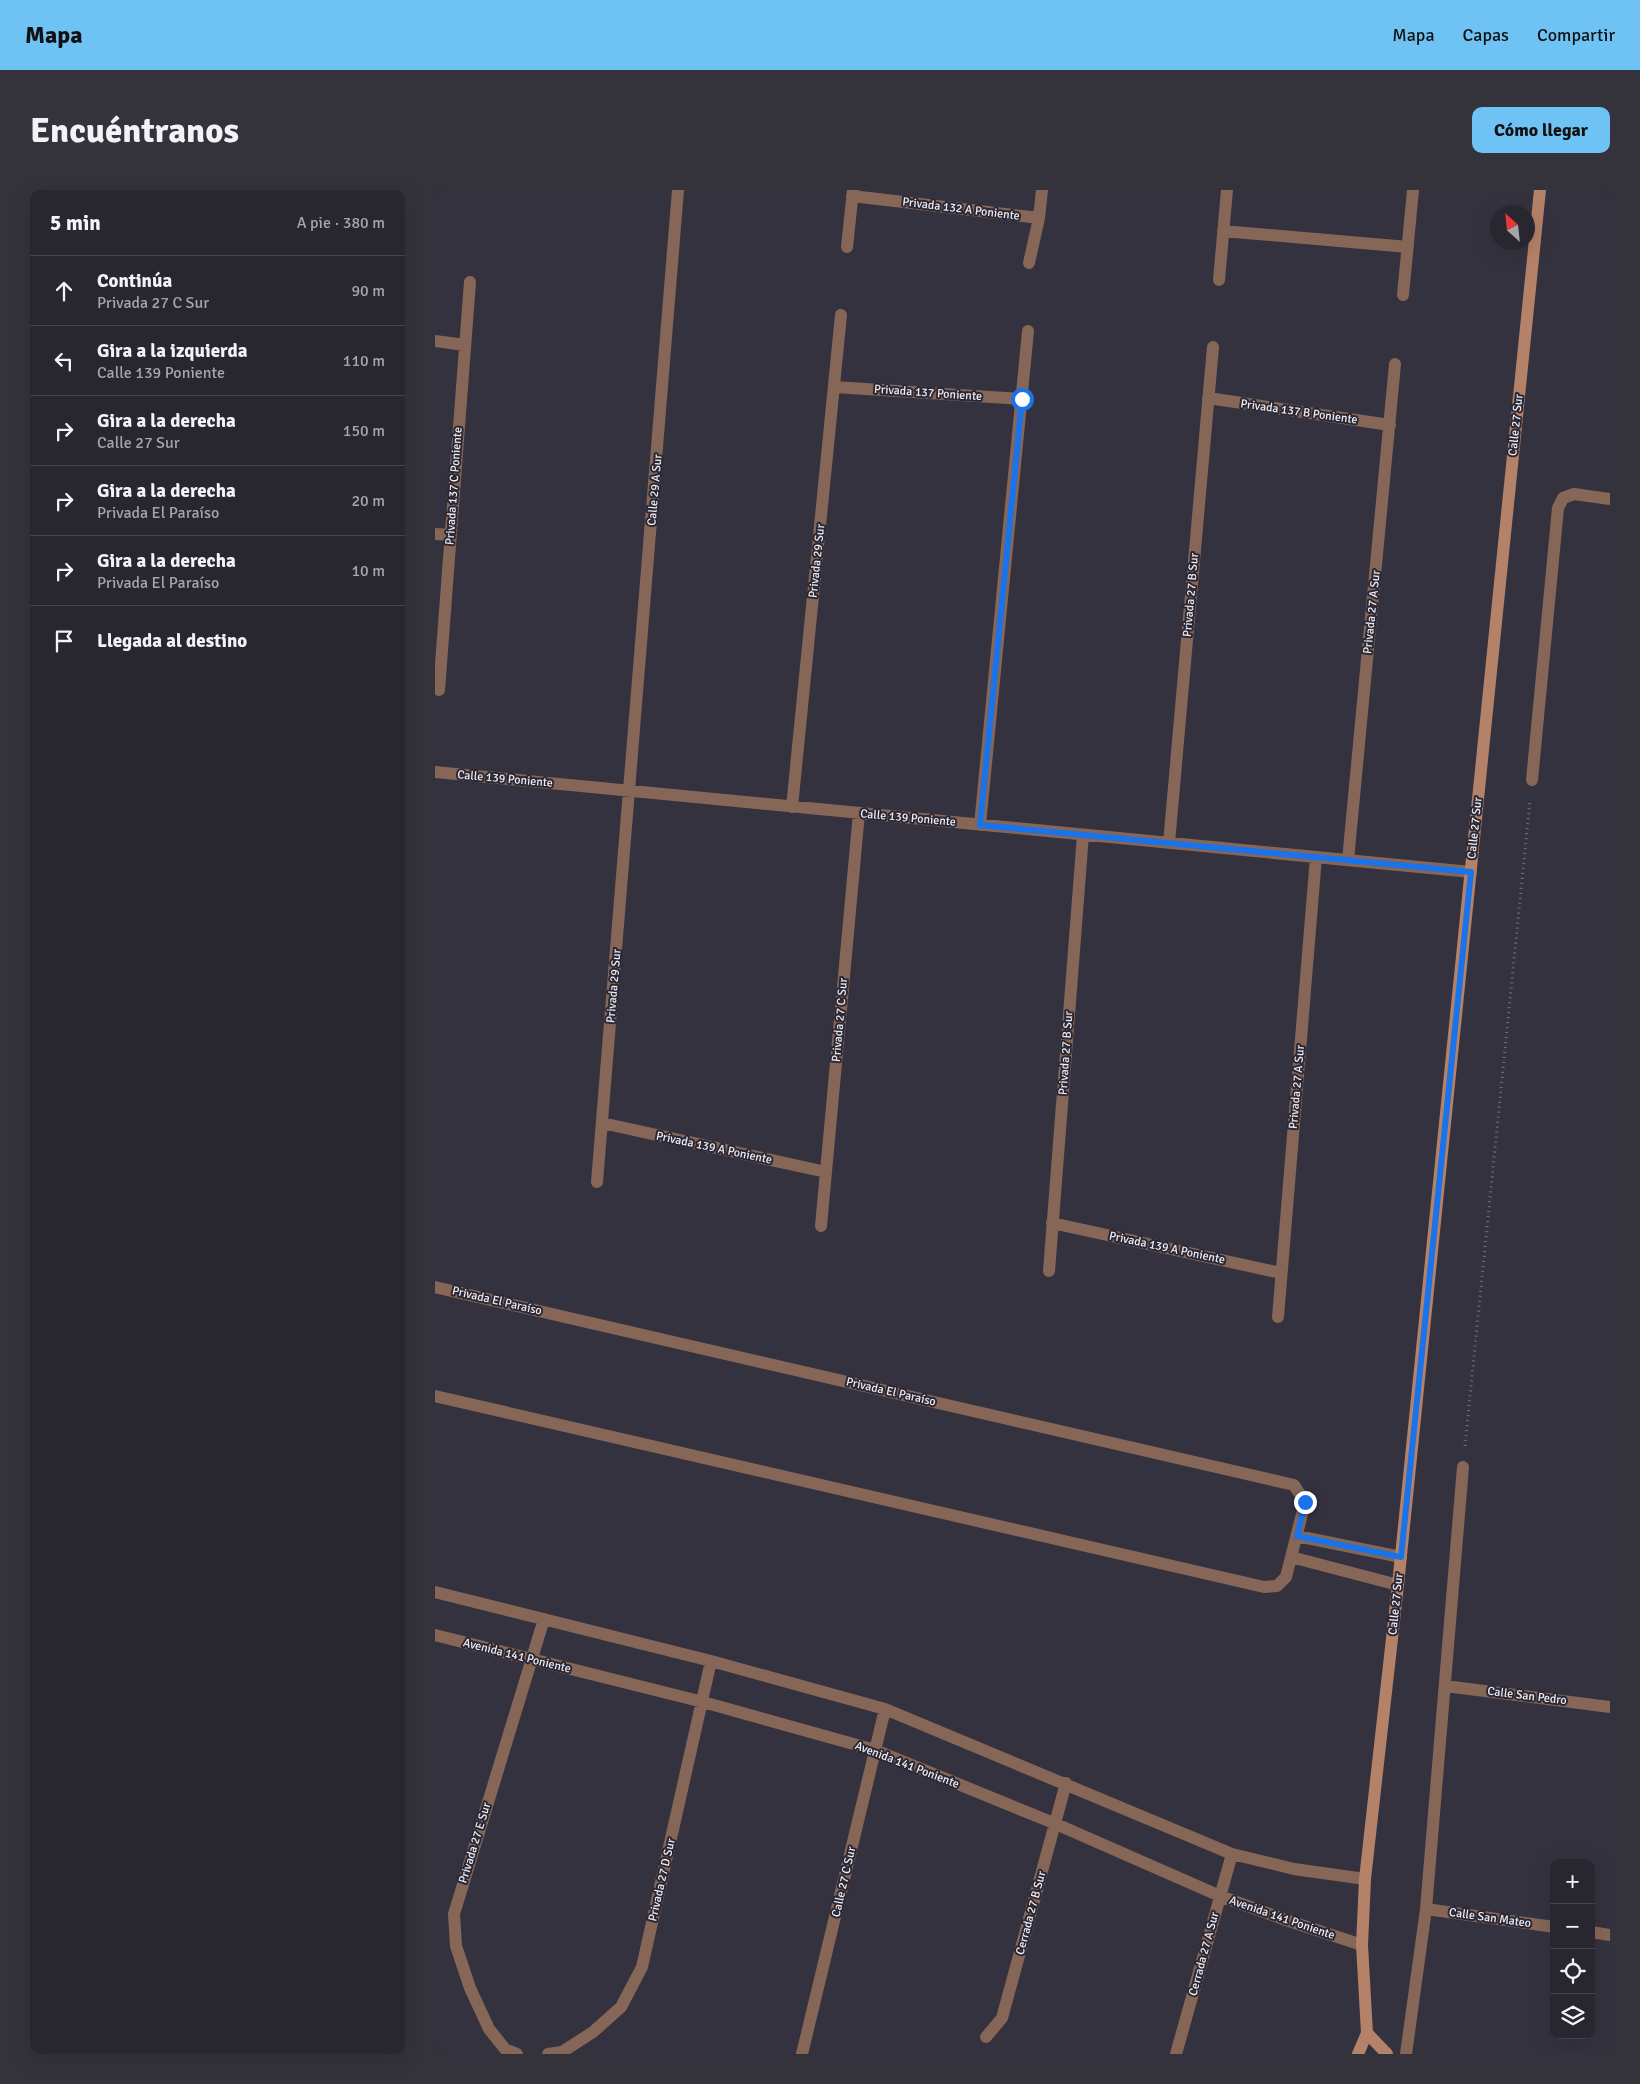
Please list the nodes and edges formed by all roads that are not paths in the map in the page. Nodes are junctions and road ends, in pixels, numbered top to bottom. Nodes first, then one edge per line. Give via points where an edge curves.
1 (679, 190) edge
2 (1042, 190) edge
3 (1227, 190) edge
4 (1413, 190) edge
5 (1540, 190) edge
6 (852, 193) edge
7 (1039, 218) junction
8 (1223, 231) junction
9 (847, 247) dead end
10 (1408, 247) junction
11 (1029, 263) dead end
12 (1219, 280) dead end
13 (470, 282) dead end
14 (1403, 295) dead end
15 (841, 315) dead end
16 (1028, 331) dead end
17 (435, 341) edge
18 (465, 345) junction
19 (1213, 347) dead end
20 (1395, 364) dead end
21 (834, 387) junction
22 (1208, 398) junction
23 (1022, 399) junction
24 (1390, 425) junction
25 (1610, 499) edge
26 (435, 534) edge
27 (450, 535) junction
28 (438, 657) edge
29 (439, 690) dead end
30 (435, 772) edge
31 (1532, 780) road end
32 (631, 791) junction
33 (792, 807) junction
34 (859, 813) junction
35 (980, 825) junction
36 (1083, 834) junction
37 (1169, 843) junction
38 (1316, 857) junction
39 (1348, 860) junction
40 (1471, 872) junction
41 (603, 1123) junction
42 (826, 1172) junction
43 (597, 1182) dead end
44 (1052, 1223) junction
45 (821, 1226) dead end
46 (1049, 1272) dead end
47 (1281, 1273) junction
48 (435, 1287) edge
49 (1277, 1318) dead end
50 (435, 1396) edge
51 (1463, 1467) road end
52 (1297, 1536) junction
53 (1291, 1557) junction
54 (1401, 1557) junction
55 (1398, 1585) junction
56 (435, 1592) edge
57 (544, 1619) junction
58 (435, 1635) edge
59 (531, 1659) junction
60 (711, 1661) junction
61 (1445, 1686) junction
62 (703, 1702) junction
63 (1610, 1707) edge
64 (885, 1709) junction
65 (875, 1750) junction
66 (1066, 1784) junction
67 (1055, 1824) junction
68 (1232, 1854) junction
69 (1365, 1879) junction
70 (1220, 1896) junction
71 (1426, 1909) junction
72 (1550, 1926) edge
73 (1595, 1933) edge
74 (1610, 1935) edge
75 (1362, 1945) junction
76 (1367, 2033) junction
77 (986, 2037) dead end
78 (517, 2054) edge
79 (548, 2054) edge
80 (802, 2054) edge
81 (1176, 2054) edge
82 (1358, 2054) edge
83 (1387, 2054) edge
84 (1406, 2054) edge

1 - 32 street, Calle 29 A Sur
2 - 7 street
3 - 8 street
4 - 10 street
5 - 40 street, Calle 27 Sur
6 - 7 street, Privada 132 A Poniente
6 - 9 street
7 - 11 street
8 - 10 street
8 - 12 street
10 - 14 street
13 - 18 street, Privada 137 C Poniente
15 - 21 street, Privada 29 Sur
16 - 23 street
17 - 18 street
18 - 27 street, Privada 137 C Poniente
19 - 22 street, Privada 27 B Sur
20 - 24 street, Privada 27 A Sur
21 - 23 street, Privada 137 Poniente
21 - 33 street, Privada 29 Sur
22 - 24 street, Privada 137 B Poniente
22 - 37 street, Privada 27 B Sur
23 - 35 street
24 - 39 street, Privada 27 A Sur
25 - 31 street via 1574,494 1563,498 1557,508
26 - 27 street
27 - 28 street, Privada 137 C Poniente
28 - 29 street, Privada 137 C Poniente
30 - 32 street, Calle 139 Poniente
32 - 33 street, Calle 139 Poniente
32 - 41 street, Privada 29 Sur
33 - 34 street, Calle 139 Poniente
34 - 35 street, Calle 139 Poniente
34 - 42 street, Privada 27 C Sur
35 - 36 street, Calle 139 Poniente
36 - 37 street, Calle 139 Poniente
36 - 44 street, Privada 27 B Sur
37 - 38 street, Calle 139 Poniente
38 - 39 street, Calle 139 Poniente
38 - 47 street, Privada 27 A Sur
39 - 40 street, Calle 139 Poniente
40 - 54 street, Calle 27 Sur
41 - 42 street, Privada 139 A Poniente
41 - 43 street, Privada 29 Sur
42 - 45 street, Privada 27 C Sur
44 - 46 street, Privada 27 B Sur
44 - 47 street, Privada 139 A Poniente
47 - 49 street, Privada 27 A Sur
48 - 52 street, Privada El Paraíso via 1294,1485 1305,1502
50 - 53 street, Privada El Paraíso via 1264,1587 1277,1586 1286,1577
51 - 61 street
52 - 53 street, Privada El Paraíso
52 - 54 street
53 - 55 street
54 - 55 street, Calle 27 Sur
55 - 69 street, Calle 27 Sur
56 - 57 street
57 - 59 street, Privada 27 E Sur
57 - 60 street
58 - 59 street, Avenida 141 Poniente
59 - 62 street, Avenida 141 Poniente
59 - 78 street, Privada 27 E Sur via 454,1914 456,1946 470,1988 489,2030 505,2049
60 - 62 street, Privada 27 D Sur
60 - 64 street
61 - 63 street, Calle San Pedro
61 - 71 street
62 - 65 street, Avenida 141 Poniente
62 - 79 street, Privada 27 D Sur via 642,1967 621,2006 593,2032 563,2052
64 - 65 street, Calle 27 C Sur
64 - 66 street
65 - 67 street, Avenida 141 Poniente
65 - 80 street, Calle 27 C Sur
66 - 67 street, Cerrada 27 B Sur
66 - 68 street
67 - 70 street, Avenida 141 Poniente
67 - 77 street, Cerrada 27 B Sur via 1002,2018
68 - 69 street
68 - 70 street, Cerrada 27 A Sur
69 - 75 street, Calle 27 Sur
70 - 75 street, Avenida 141 Poniente
70 - 81 street, Cerrada 27 A Sur
71 - 72 street, Calle San Mateo
71 - 84 street
73 - 74 street
75 - 76 street, Calle 27 Sur
76 - 82 street, Calle 27 Sur
76 - 83 street

